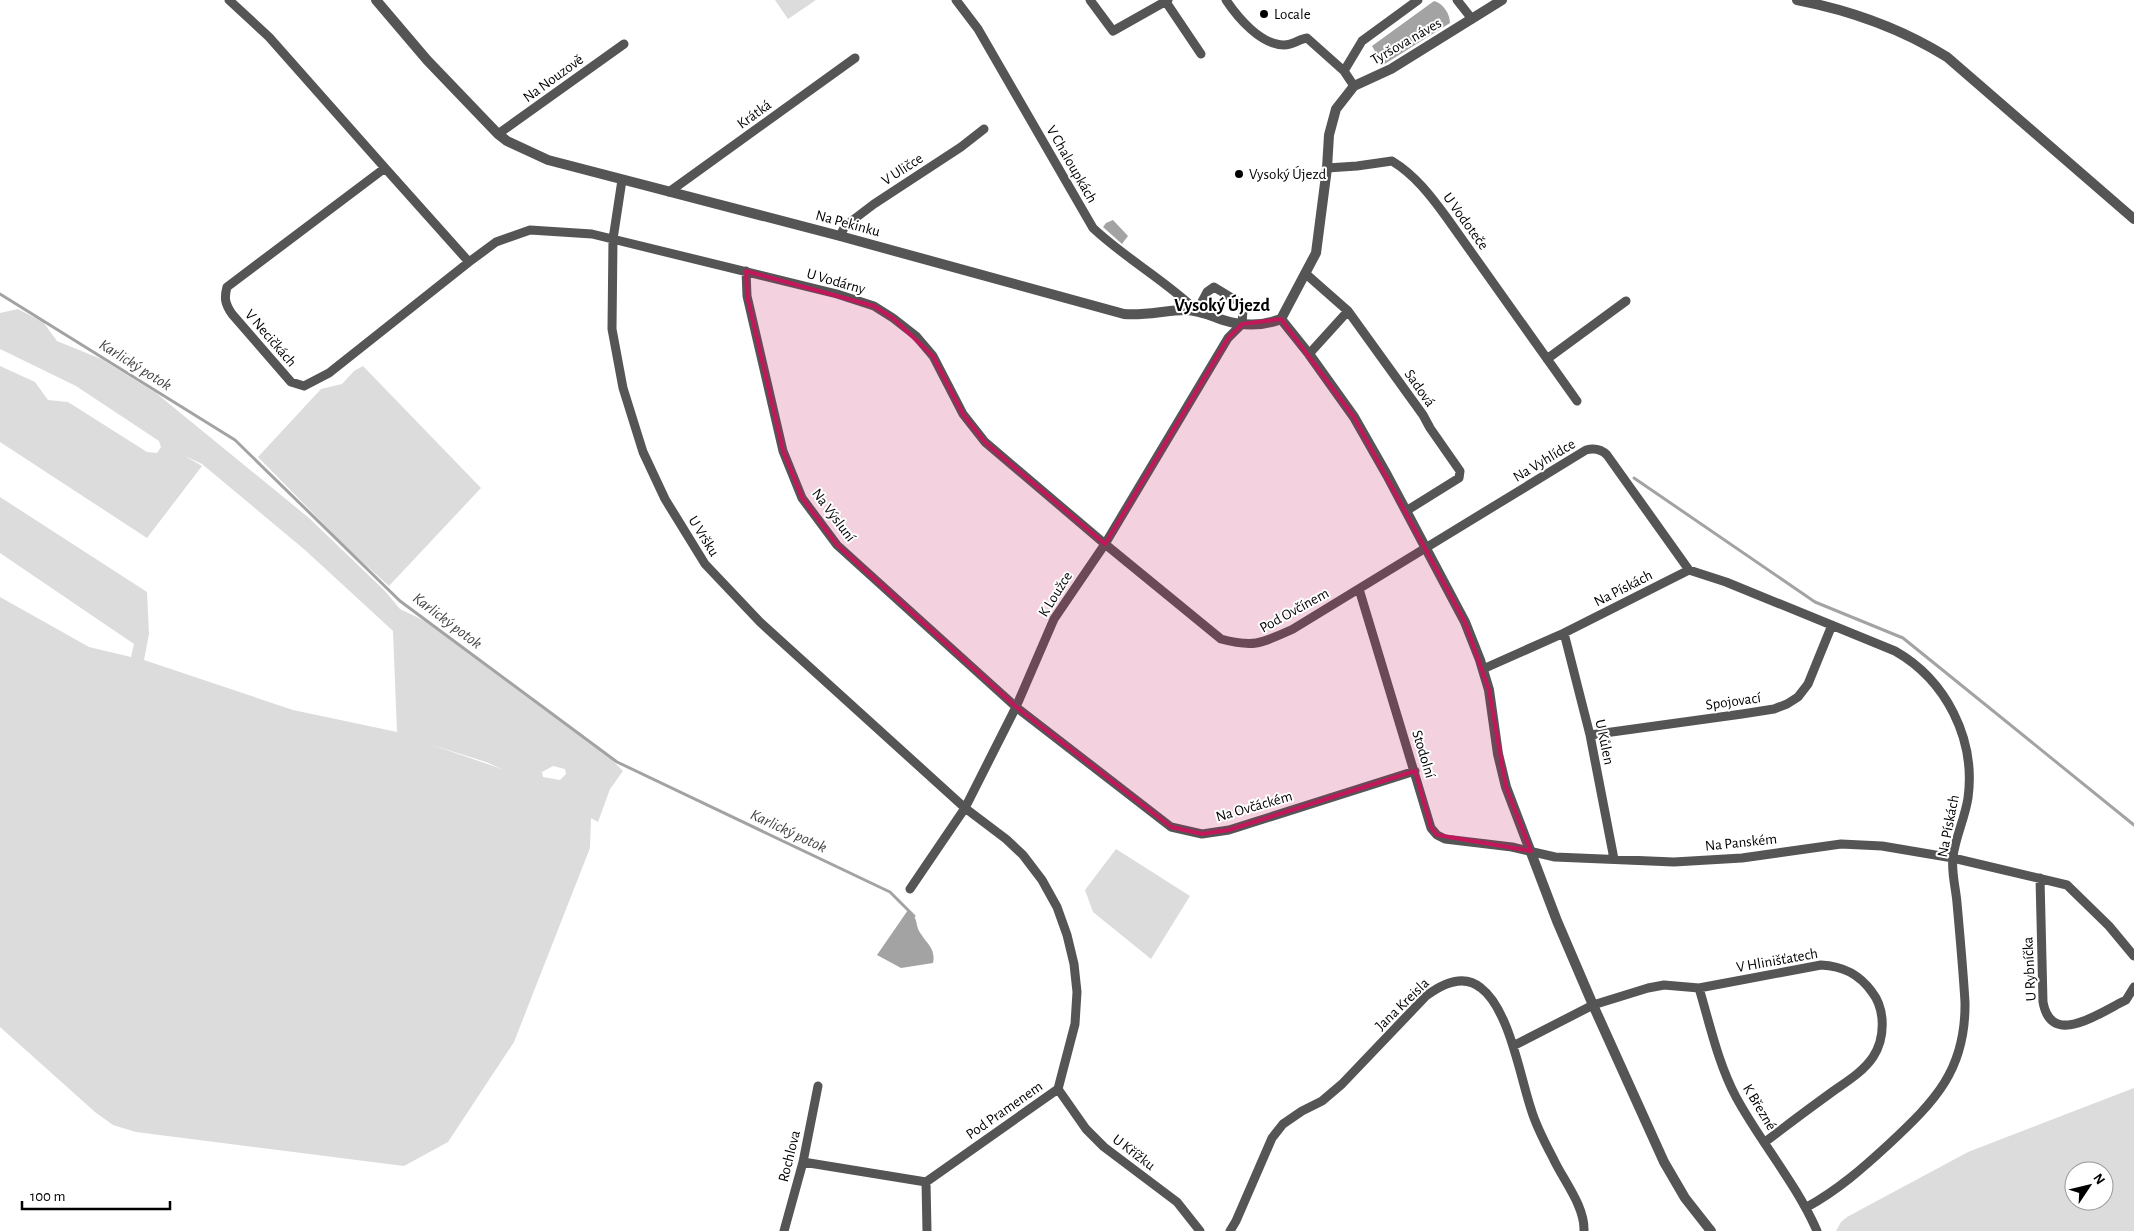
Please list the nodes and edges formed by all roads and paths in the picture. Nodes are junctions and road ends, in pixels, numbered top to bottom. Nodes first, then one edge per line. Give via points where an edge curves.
1 (229, 0) edge
2 (376, 0) edge
3 (956, 0) edge
4 (1090, 0) edge
5 (1226, 0) edge
6 (1418, 0) edge
7 (1456, 0) edge
8 (1502, 0) edge
9 (1797, 0) edge
10 (1167, 1) edge
11 (1472, 19) junction
12 (624, 44) dead end
13 (1201, 54) dead end
14 (855, 58) dead end
15 (1344, 71) junction
16 (1354, 86) junction
17 (984, 129) dead end
18 (498, 134) junction
19 (385, 168) junction
20 (1327, 168) junction
21 (622, 180) junction
22 (669, 192) junction
23 (2134, 219) edge
24 (840, 236) junction
25 (613, 239) junction
26 (469, 262) junction
27 (746, 271) junction
28 (1306, 274) junction
29 (1626, 301) dead end
30 (1197, 311) junction
31 (1348, 311) junction
32 (1281, 319) junction
33 (1242, 324) junction
34 (1309, 354) junction
35 (1547, 359) junction
36 (1577, 401) dead end
37 (1406, 511) junction
38 (1105, 544) junction
39 (1426, 548) junction
40 (1689, 570) junction
41 (1360, 589) junction
42 (1832, 625) junction
43 (1564, 633) junction
44 (1483, 669) junction
45 (1016, 707) junction
46 (1590, 735) junction
47 (1415, 771) junction
48 (965, 808) junction
49 (1531, 851) junction
50 (1953, 858) junction
51 (1614, 859) junction
52 (2040, 878) junction
53 (910, 889) dead end
54 (2134, 956) edge
55 (1699, 988) junction
56 (2134, 988) edge
57 (1593, 1005) junction
58 (1513, 1046) junction
59 (818, 1086) dead end
60 (1058, 1089) junction
61 (1764, 1142) junction
62 (803, 1162) junction
63 (926, 1182) junction
64 (1807, 1207) junction
65 (784, 1231) edge
66 (928, 1231) edge
67 (1200, 1231) edge
68 (1230, 1231) edge
69 (1584, 1231) edge
70 (1712, 1231) edge
71 (1817, 1231) edge

1 - 19 street via 269,37
2 - 18 street, Na Pekinku via 427,60
3 - 30 street, V Chaloupkách via 978,29 1093,228 1107,242 1175,290
4 - 10 street via 1113,31
5 - 15 street via 1244,25 1282,45 1307,38
6 - 15 street, Tyršova náves via 1362,41
7 - 11 street
8 - 11 street, Tyršova náves
9 - 23 street via 1867,19 1947,57
10 - 13 street
11 - 16 street, Tyršova náves via 1390,69
12 - 18 street, Na Nouzově
14 - 22 street, Krátká
15 - 16 street
16 - 20 street, Tyršova náves via 1336,109 1329,134
17 - 24 street, V Uličce via 874,204 845,226
18 - 21 street, Na Pekinku via 548,160
19 - 26 street
19 - 26 street, V Necičkách via 227,287 224,296 226,306 291,382 304,386 329,372
20 - 28 street, Tyršova náves via 1319,241
20 - 35 street, U Vodoteče via 1392,161 1406,169 1442,210
21 - 22 street, Na Pekinku
21 - 25 street, U Vršku
22 - 24 street, Na Pekinku
24 - 30 street, Na Pekinku via 1124,314
25 - 26 street, U Vodárny via 592,234 530,230 496,242
25 - 27 street, U Vodárny
25 - 48 street, U Vršku via 612,329 623,388 643,452 665,499 705,564 760,622
27 - 38 street, U Vodárny via 874,306 893,318 916,336 932,356 963,414 985,442
27 - 45 street, Na Výsluní via 747,296 783,451 802,498 837,545
28 - 31 street, Sadová
28 - 32 street, Tyršova náves
29 - 35 street
30 - 33 street
30 - 33 street via 1206,292 1214,287 1237,301 1243,310
31 - 34 street
31 - 37 street, Sadová via 1460,471 1458,478
32 - 33 street via 1270,323
32 - 34 street
33 - 38 street, K Loužce via 1228,338
34 - 37 street via 1354,417
35 - 36 street, U Vodoteče
37 - 39 street
38 - 41 street, Pod Ovčínem via 1221,639 1242,645 1261,644 1293,629
38 - 45 street, K Loužce via 1054,619
39 - 40 street, Na Vyhlídce via 1592,449 1607,456
39 - 41 street, Pod Ovčínem
39 - 44 street via 1465,622
40 - 42 street, Na Pískách
40 - 43 street, Na Pískách
41 - 47 street, Stodolní
42 - 46 street, Spojovací via 1808,684 1798,697 1787,704 1766,710
42 - 50 street, Na Pískách via 1907,658 1934,681 1952,709 1966,747 1969,780 1965,816
43 - 44 street, Na Pískách
43 - 46 street, U Kůlen
44 - 49 street via 1506,787
45 - 47 street, Na Ovčáckém via 1171,827 1202,834 1229,830
45 - 48 street, K Loužce
46 - 51 street, U Kůlen
47 - 49 street, Stodolní via 1431,828 1437,835 1445,839
48 - 53 street, K Loužce
48 - 60 street, Pod Pramenem via 1023,855 1057,907 1067,935 1074,964 1076,1016
49 - 51 street, Na Panském via 1555,857
49 - 57 street
50 - 51 street, Na Panském via 1882,846 1841,844 1742,858 1674,862
50 - 52 street
50 - 64 street, Na Pískách via 1966,1020 1952,1070 1937,1096 1909,1125 1854,1176
52 - 54 street via 2060,882 2073,890
52 - 56 street, U Rybníčka via 2043,1002 2048,1018 2062,1026 2074,1024 2126,1000
55 - 57 street, V Hlinišťatech via 1664,985
55 - 61 street, K Březné via 1736,1097
55 - 61 street, V Hlinišťatech via 1832,966 1854,973 1878,1002 1882,1023 1880,1041 1873,1057 1854,1076
57 - 58 street, V Hlinišťatech
57 - 70 street via 1664,1162 1685,1198
58 - 68 street, Jana Kreisla via 1499,1009 1480,986 1462,981 1440,985 1342,1084 1322,1101 1284,1124 1272,1138
58 - 69 street, Jana Kreisla via 1532,1111 1582,1216
59 - 62 street, Rochlova
60 - 63 street, Pod Pramenem
60 - 67 street, U Křížku via 1086,1129 1104,1147 1177,1202
61 - 64 street, K Březné
62 - 63 street
62 - 65 street, Rochlova
63 - 66 street
64 - 71 street, K Březné

